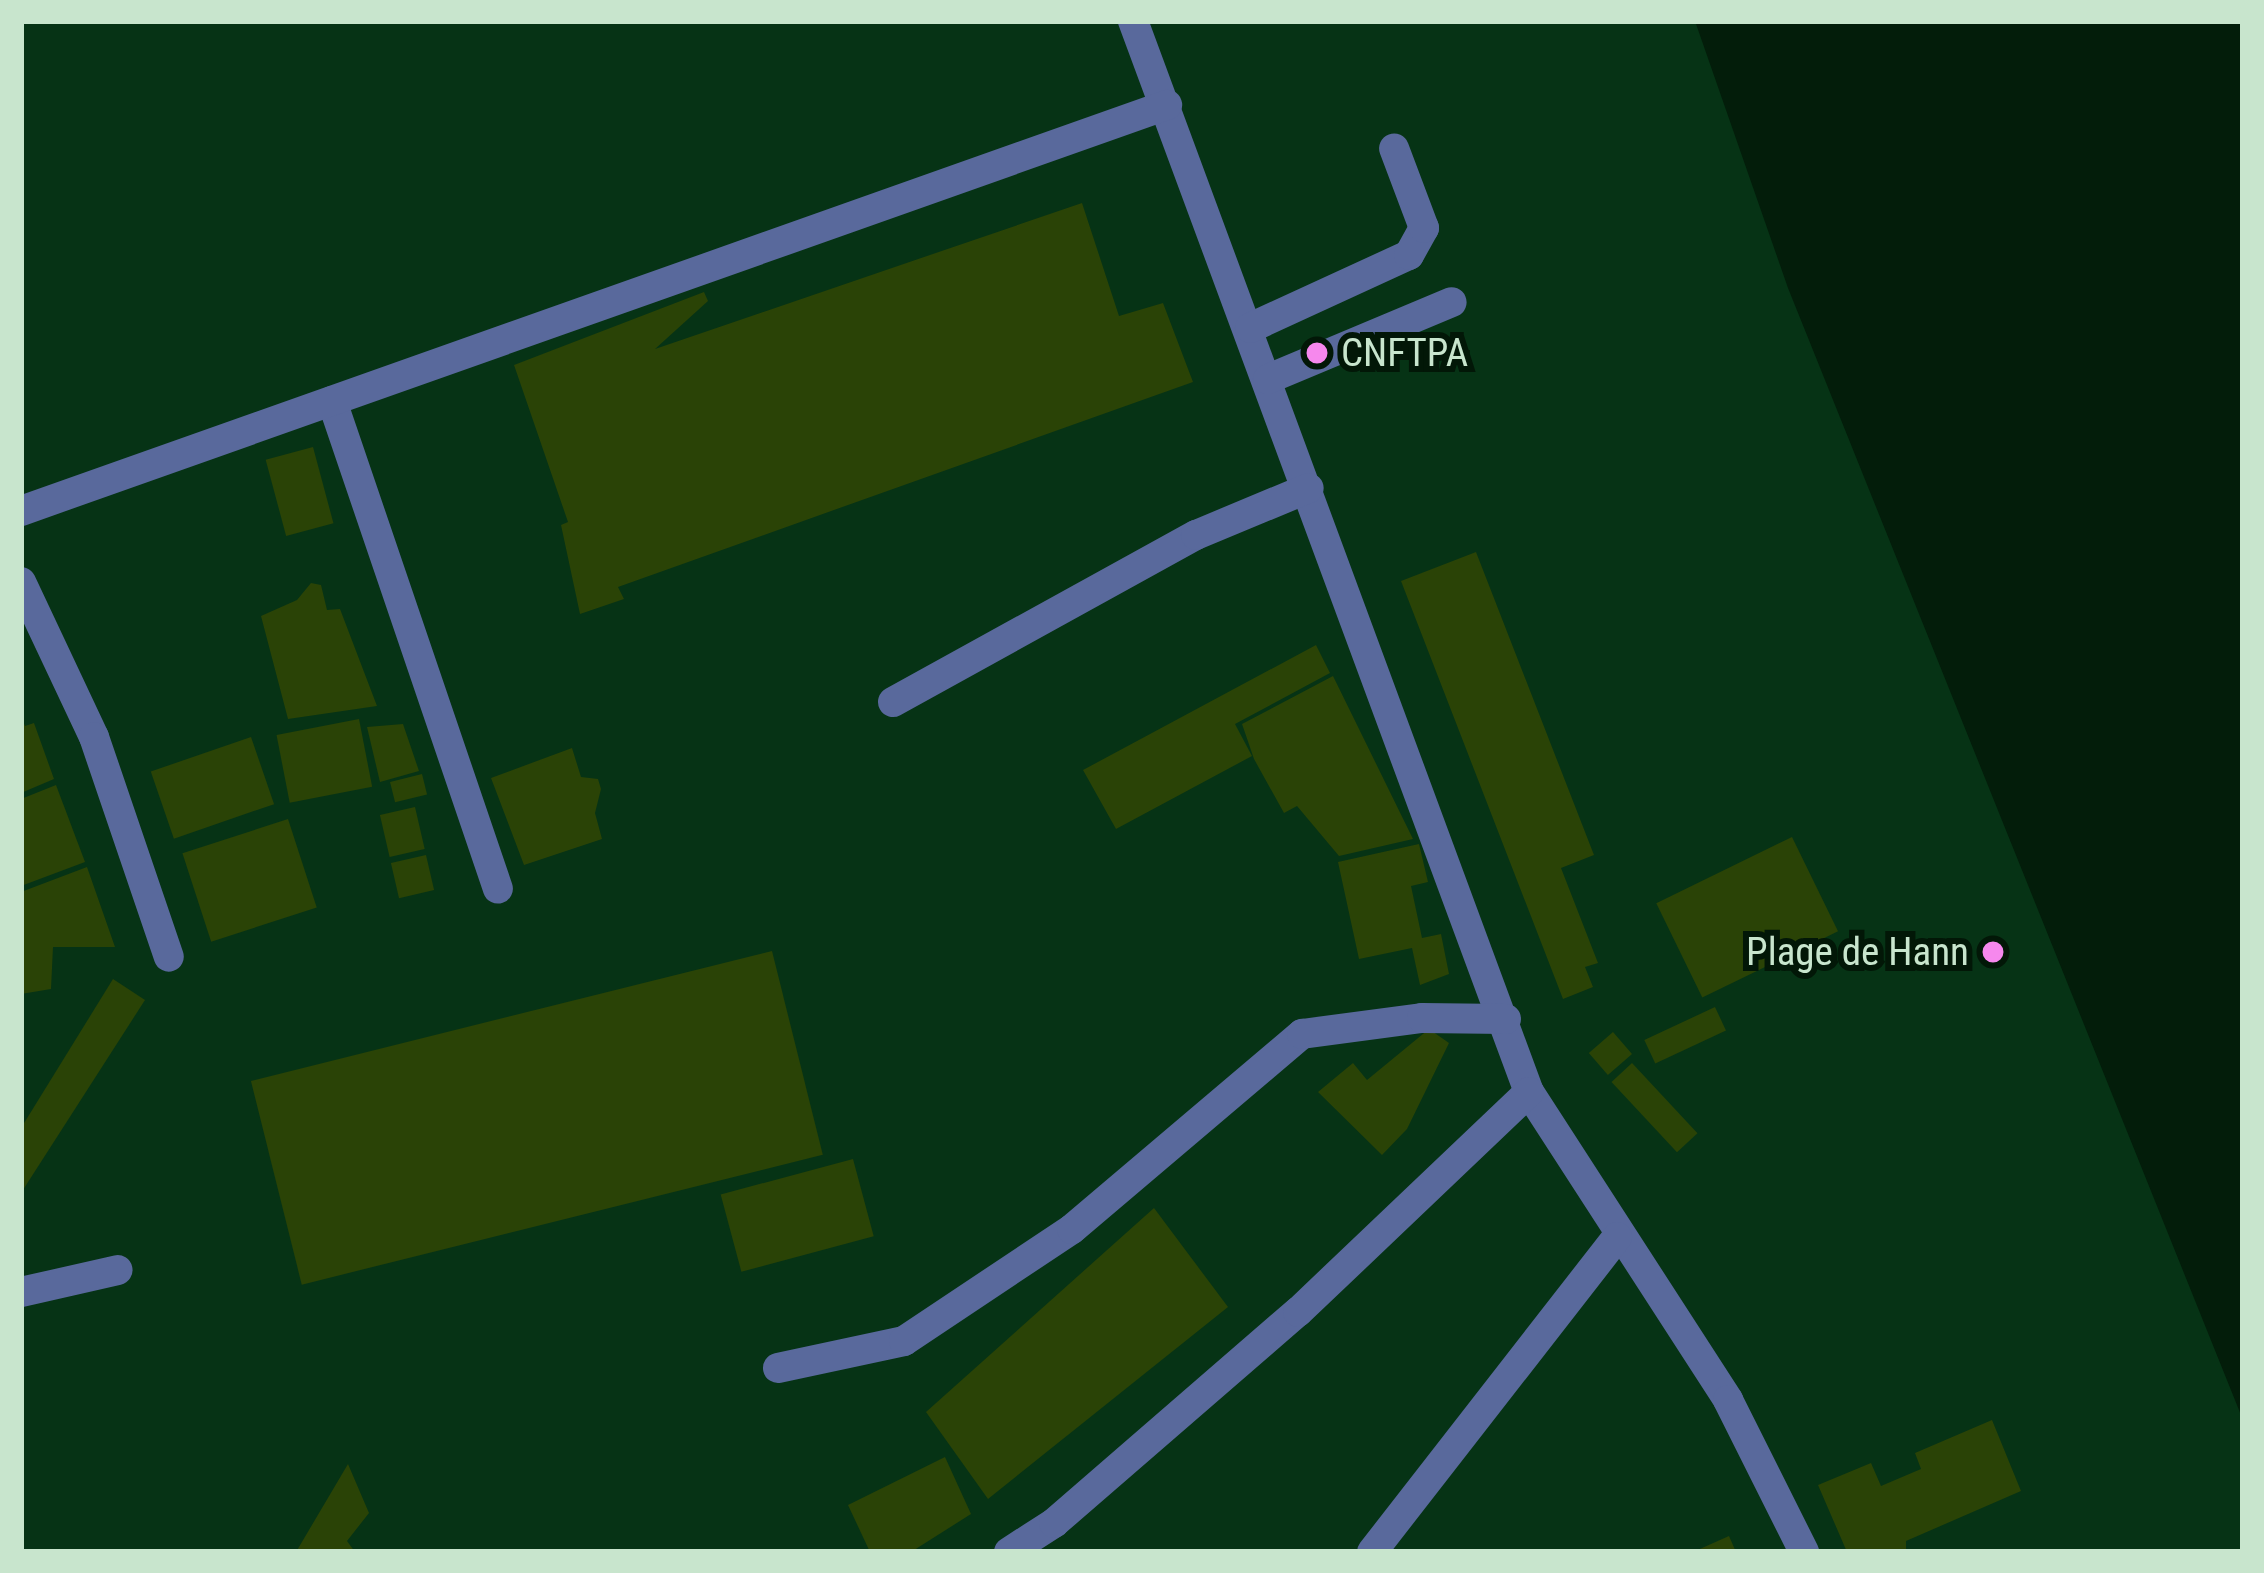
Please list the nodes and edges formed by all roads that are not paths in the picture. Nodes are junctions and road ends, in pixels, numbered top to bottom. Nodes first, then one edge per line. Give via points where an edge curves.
1 (1133, 21) edge
2 (1167, 105) junction
3 (1394, 148) dead end
4 (1452, 302) dead end
5 (1250, 328) junction
6 (1268, 379) junction
7 (332, 401) junction
8 (1309, 488) junction
9 (21, 511) edge
10 (21, 582) edge
11 (893, 702) dead end
12 (498, 889) dead end
13 (169, 957) dead end
14 (1506, 1019) junction
15 (1529, 1092) junction
16 (1617, 1238) junction
17 (118, 1270) dead end
18 (21, 1292) edge
19 (778, 1368) dead end
20 (1009, 1552) edge
21 (1372, 1552) edge
22 (1804, 1552) edge

1 - 2 street
2 - 5 street
2 - 7 street
3 - 5 street via 1424,228 1408,255
4 - 6 street
5 - 6 street
6 - 8 street
7 - 9 street
7 - 12 street
8 - 11 street via 1196,535
8 - 14 street
10 - 13 street via 94,737
14 - 15 street
14 - 19 street via 1422,1018 1302,1034 1072,1229 904,1341
15 - 16 street
15 - 20 street via 1298,1312 1054,1523
16 - 21 street
16 - 22 street via 1727,1400
17 - 18 street

